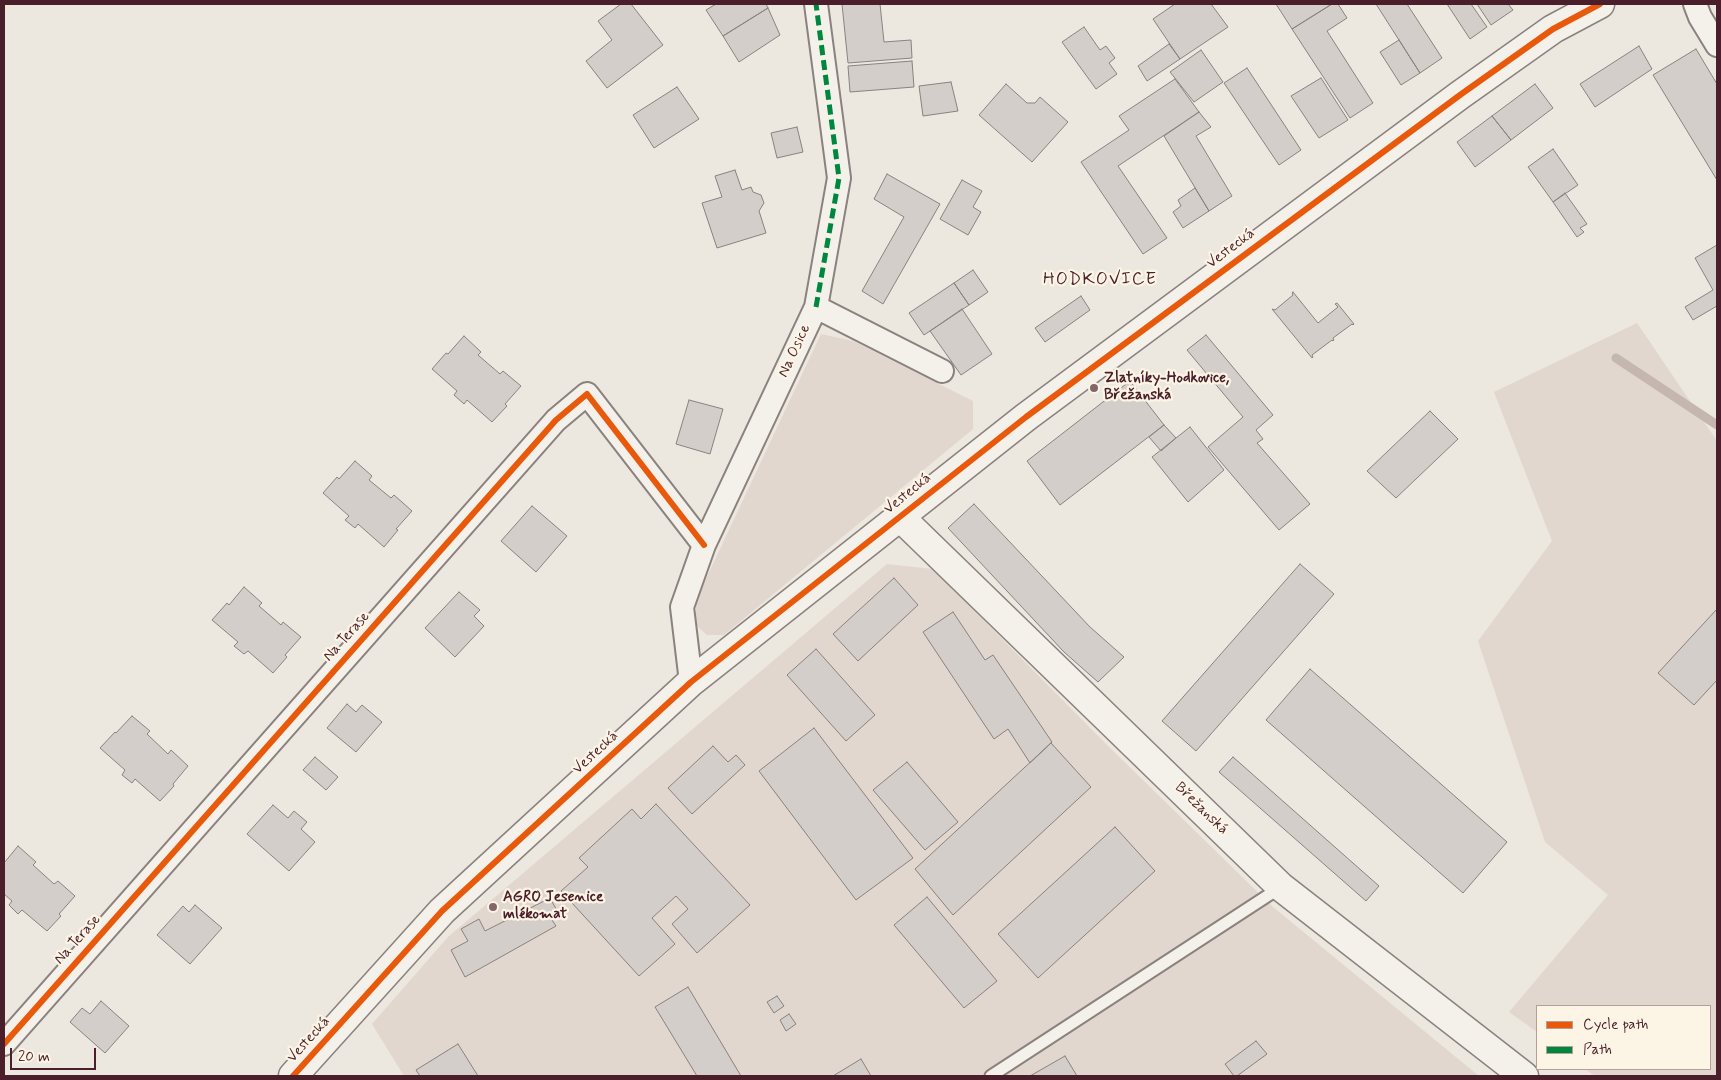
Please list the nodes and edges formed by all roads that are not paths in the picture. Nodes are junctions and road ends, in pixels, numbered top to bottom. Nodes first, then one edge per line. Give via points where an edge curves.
1 (816, 4) edge
2 (1600, 4) edge
3 (1695, 4) edge
4 (1717, 45) edge
5 (816, 308) junction
6 (942, 371) dead end
7 (900, 517) junction
8 (704, 545) junction
9 (691, 682) junction
10 (1281, 887) junction
11 (4, 1044) edge
12 (294, 1076) edge
13 (991, 1076) edge
14 (1524, 1076) edge

1 - 5 street, Na Osice via 839,178
2 - 7 street, Vestecká via 1553,29 1460,95 1026,417
3 - 4 street
5 - 6 street
5 - 8 street, Na Osice
7 - 9 street, Vestecká
7 - 10 street, Břežanská
8 - 9 street, Na Osice via 682,607
8 - 11 street, Na Terase via 587,394 556,420
9 - 12 street, Vestecká via 442,911
10 - 13 lane
10 - 14 street, Břežanská

